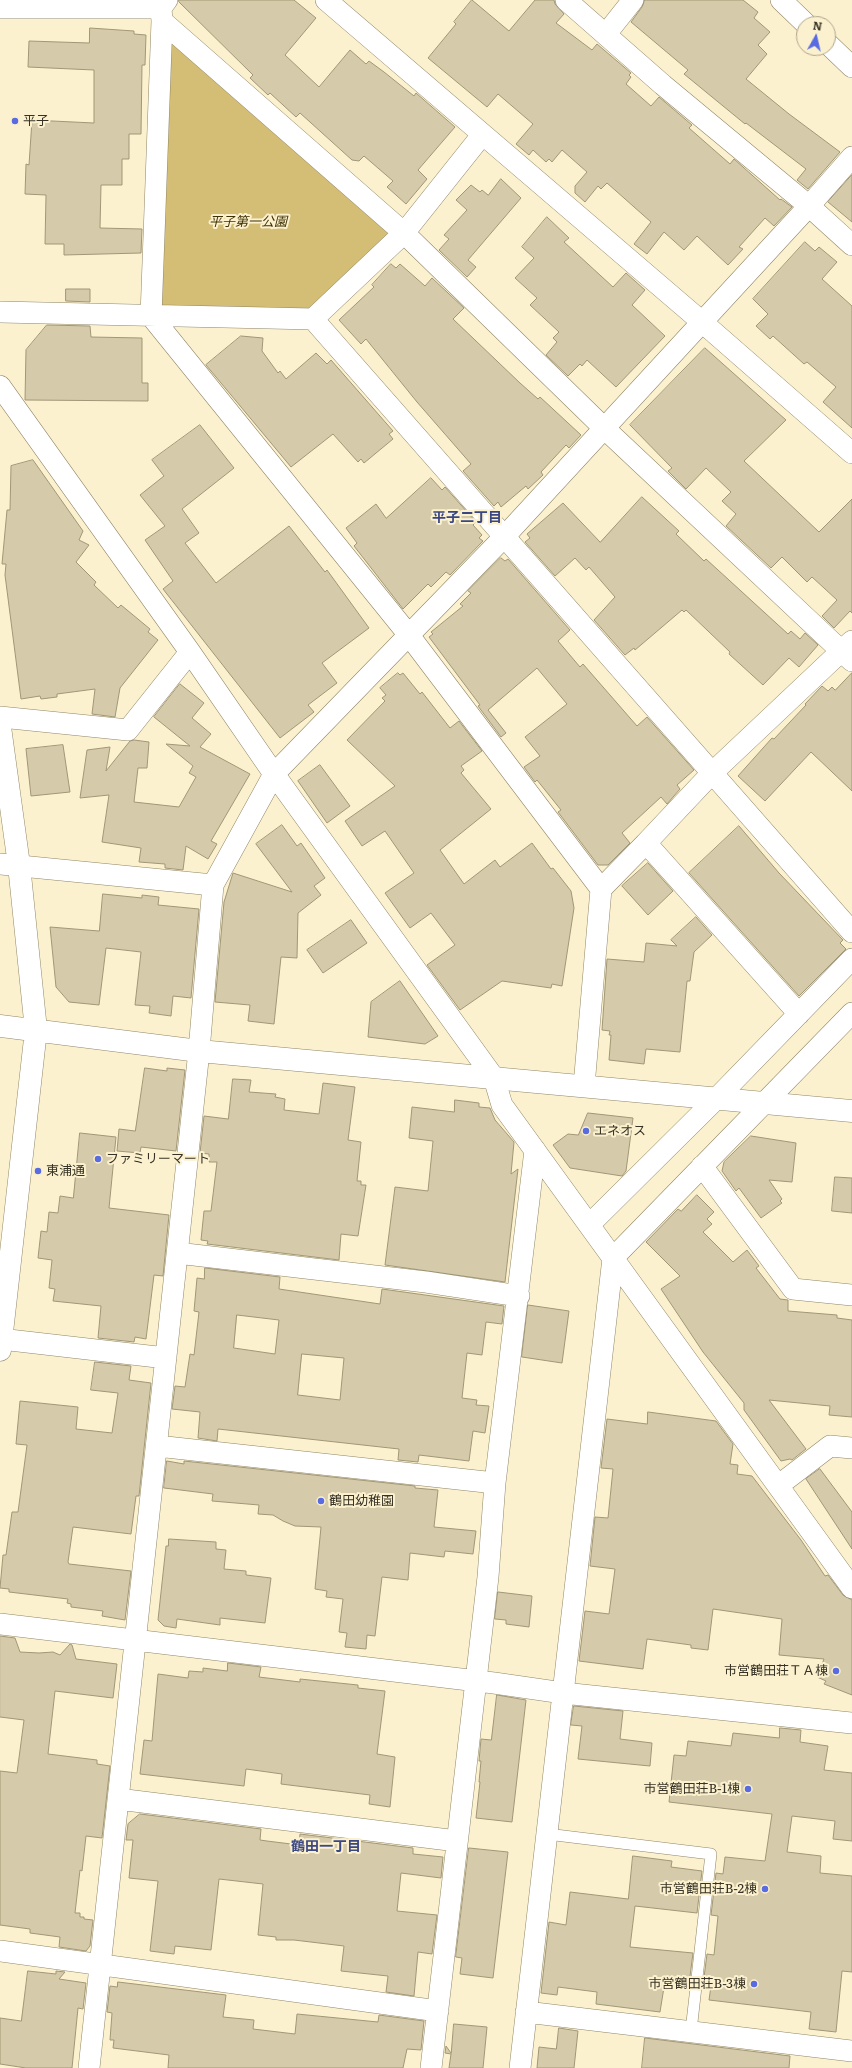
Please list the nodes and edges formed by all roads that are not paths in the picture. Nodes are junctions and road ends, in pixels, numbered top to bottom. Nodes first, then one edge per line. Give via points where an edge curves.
1 (326, 0) edge
2 (566, 0) edge
3 (633, 0) edge
4 (781, 0) edge
5 (0, 8) edge
6 (163, 10) edge
7 (798, 16) edge
8 (606, 34) junction
9 (836, 52) edge
10 (852, 67) edge
11 (482, 135) junction
12 (852, 157) edge
13 (809, 206) junction
14 (404, 233) junction
15 (852, 245) edge
16 (0, 312) edge
17 (151, 316) junction
18 (313, 319) junction
19 (702, 322) junction
20 (0, 386) edge
21 (604, 428) junction
22 (852, 453) edge
23 (504, 537) junction
24 (408, 634) junction
25 (849, 651) edge
26 (190, 652) junction
27 (0, 717) edge
28 (0, 727) edge
29 (712, 773) junction
30 (274, 774) junction
31 (646, 843) junction
32 (10, 865) edge
33 (213, 885) junction
34 (601, 889) junction
35 (852, 932) edge
36 (852, 959) edge
37 (852, 1013) edge
38 (799, 1014) junction
39 (0, 1026) edge
40 (36, 1030) junction
41 (199, 1051) junction
42 (494, 1078) junction
43 (584, 1086) junction
44 (717, 1098) junction
45 (763, 1102) junction
46 (852, 1111) edge
47 (535, 1150) junction
48 (702, 1166) junction
49 (589, 1225) junction
50 (177, 1253) junction
51 (613, 1258) junction
52 (852, 1295) edge
53 (519, 1296) junction
54 (0, 1343) edge
55 (166, 1358) junction
56 (157, 1446) junction
57 (852, 1448) edge
58 (495, 1483) junction
59 (779, 1485) junction
60 (852, 1588) edge
61 (0, 1624) edge
62 (135, 1640) junction
63 (475, 1682) junction
64 (563, 1693) junction
65 (852, 1723) edge
66 (118, 1799) junction
67 (547, 1834) junction
68 (457, 1841) junction
69 (0, 1951) edge
70 (100, 1965) junction
71 (438, 2011) junction
72 (526, 2012) junction
73 (691, 2031) junction
74 (852, 2051) edge
75 (89, 2068) edge
76 (431, 2068) edge
77 (520, 2068) edge

1 - 11 street
2 - 8 street
3 - 8 street
4 - 7 street
5 - 6 street
6 - 14 street
6 - 17 street
8 - 13 street via 663,85
9 - 10 street
11 - 14 street
11 - 19 street
12 - 13 street
13 - 15 street
13 - 19 street
14 - 18 street
14 - 21 street
16 - 17 street
17 - 18 street
17 - 24 street
18 - 23 street
19 - 21 street
19 - 22 street
20 - 26 street
21 - 23 street
21 - 25 street
23 - 24 street
23 - 29 street
24 - 30 street
24 - 34 street
25 - 29 street
26 - 27 street via 128,730
26 - 30 street
28 - 32 street
29 - 31 street
29 - 35 street
30 - 33 street
30 - 42 street
31 - 34 street
31 - 38 street
32 - 33 street
32 - 40 street
33 - 41 street
34 - 43 street
36 - 38 street
37 - 45 street
38 - 44 street
39 - 40 street
40 - 41 street
40 - 54 street
41 - 42 street
41 - 50 street
42 - 43 street
42 - 47 street via 502,1105
43 - 44 street
44 - 45 street
44 - 49 street
45 - 46 street
45 - 48 street
47 - 49 street
47 - 53 street
48 - 51 street
48 - 52 street via 793,1289
49 - 51 street
50 - 53 street via 426,1282
50 - 55 street
51 - 59 street
51 - 64 street
53 - 58 street
54 - 55 street
55 - 56 street
56 - 58 street
56 - 62 street
57 - 59 street via 830,1446
58 - 63 street via 488,1577
59 - 60 street
61 - 62 street
62 - 63 street
62 - 66 street
63 - 64 street
63 - 68 street
64 - 65 street
64 - 67 street
66 - 68 street
66 - 70 street
67 - 72 street
67 - 73 lane via 711,1854
68 - 71 street
69 - 70 street
70 - 71 street
70 - 75 street
71 - 76 street
72 - 73 street
72 - 77 street
73 - 74 street

